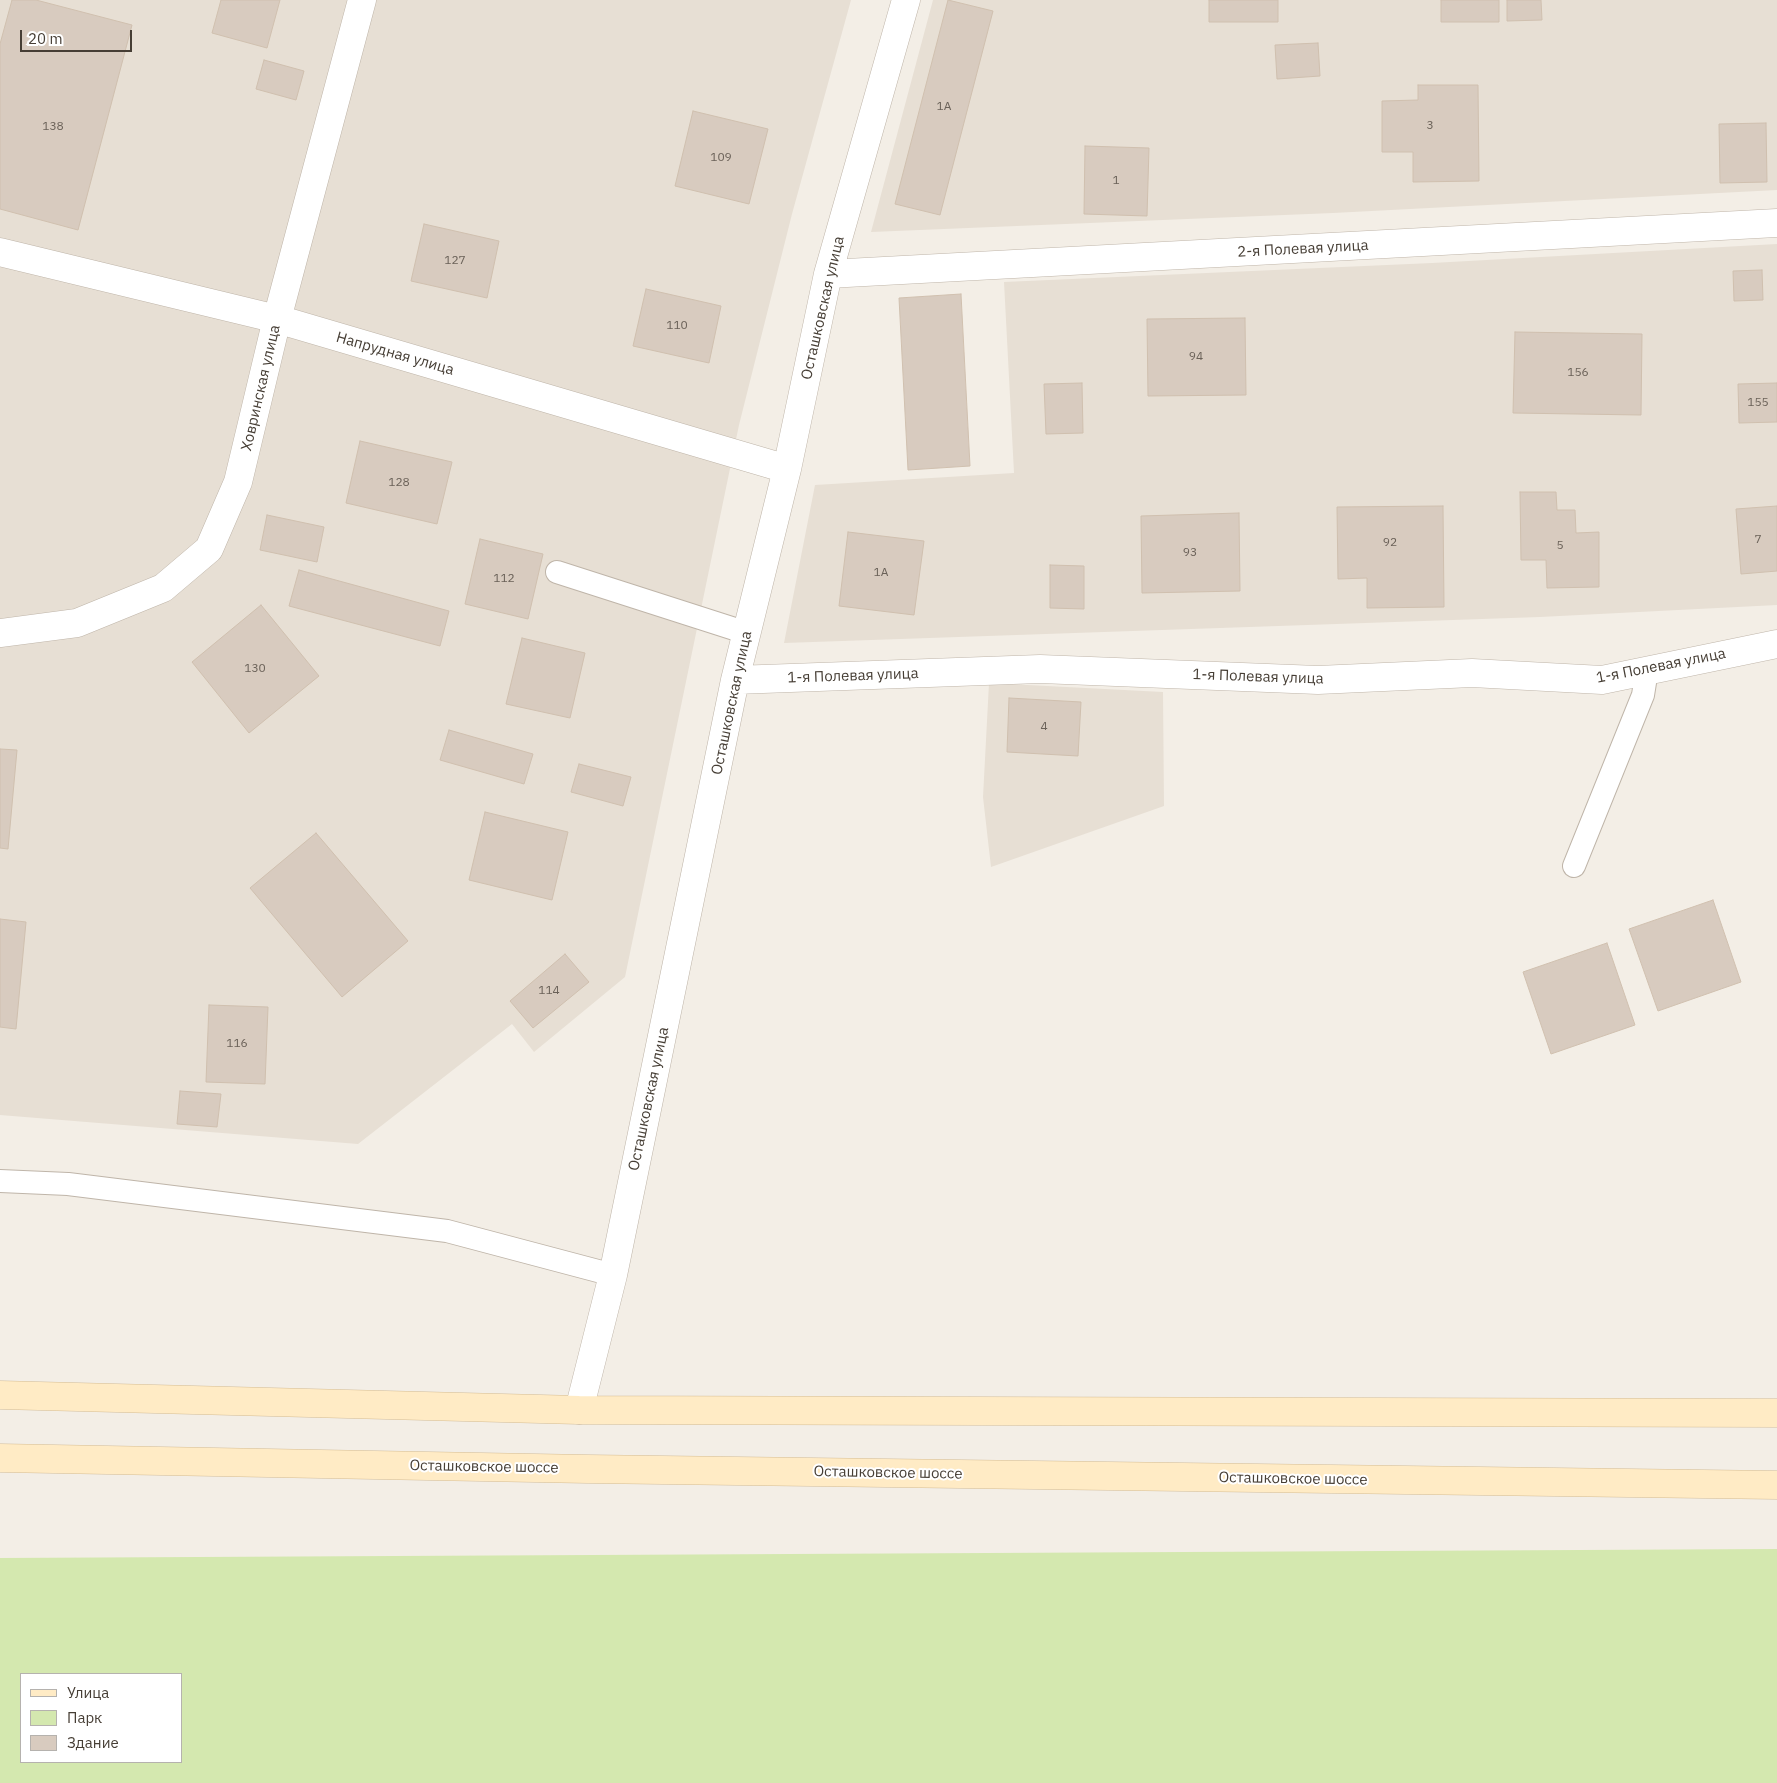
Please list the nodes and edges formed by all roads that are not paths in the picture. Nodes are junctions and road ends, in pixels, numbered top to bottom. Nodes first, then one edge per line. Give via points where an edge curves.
1 (362, 0) edge
2 (906, 0) edge
3 (1777, 223) edge
4 (0, 252) edge
5 (828, 274) junction
6 (277, 319) junction
7 (787, 470) junction
8 (557, 572) dead end
9 (0, 633) edge
10 (747, 633) junction
11 (1777, 644) edge
12 (1647, 670) junction
13 (735, 680) junction
14 (1574, 866) dead end
15 (0, 1181) edge
16 (613, 1275) junction
17 (0, 1396) edge
18 (579, 1410) junction
19 (1777, 1412) edge
20 (0, 1458) edge
21 (1777, 1485) edge

1 - 6 street, Ховринская улица
2 - 5 street, Осташковская улица
3 - 5 street, 2-я Полевая улица
4 - 6 street, Напрудная улица
5 - 7 street, Осташковская улица
6 - 7 street, Напрудная улица
6 - 9 street, Ховринская улица via 238,482 209,549 163,588 77,623
7 - 10 street, Осташковская улица
8 - 10 lane
10 - 13 street, Осташковская улица
11 - 12 street, 1-я Полевая улица
12 - 13 street, 1-я Полевая улица via 1602,680 1472,673 1318,680 1040,669
12 - 14 lane via 1642,695
13 - 16 street, Осташковская улица
15 - 16 lane via 68,1184 447,1231
16 - 18 street, Осташковская улица
17 - 18 main road
18 - 19 main road
20 - 21 main road, Осташковское шоссе via 588,1470

